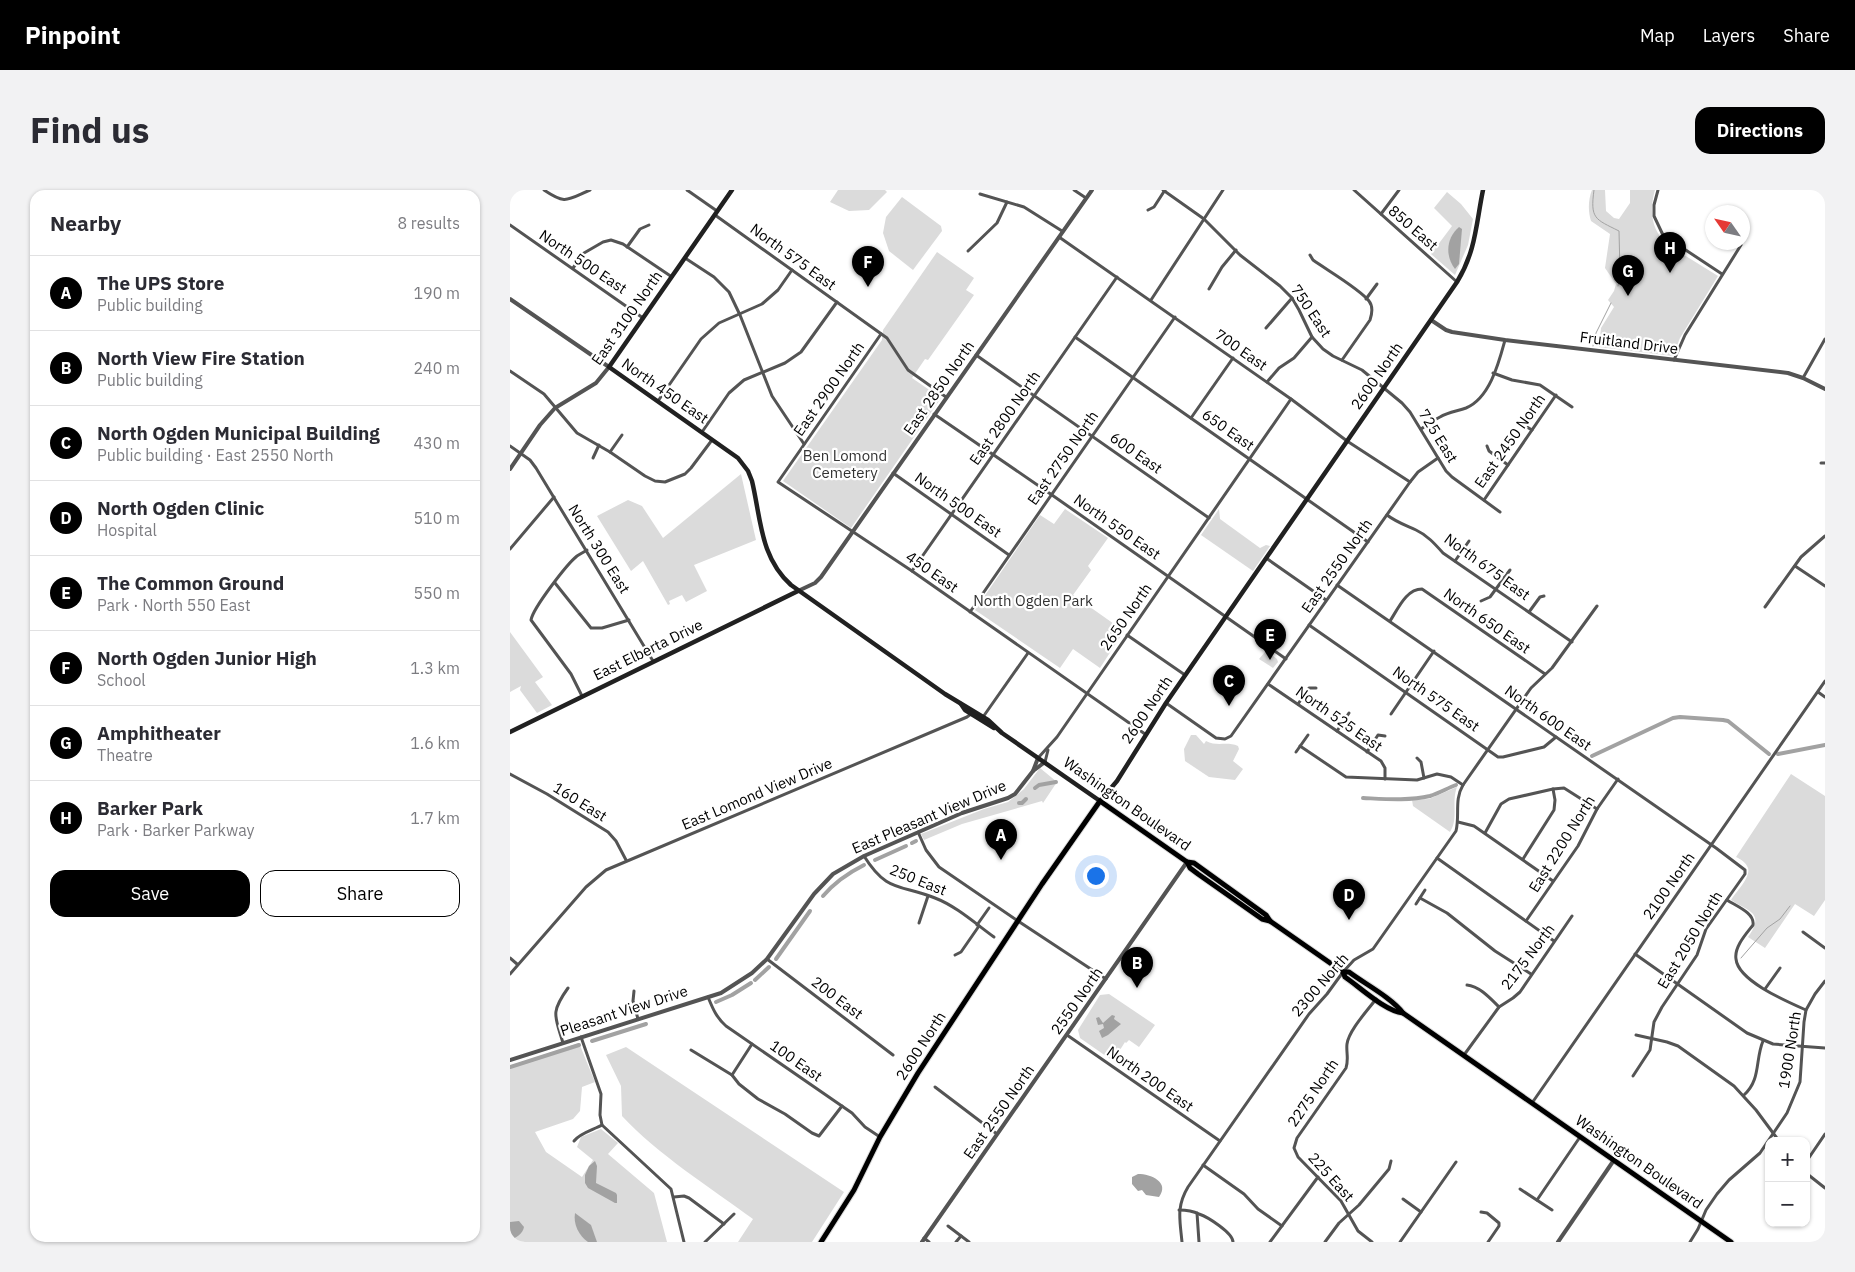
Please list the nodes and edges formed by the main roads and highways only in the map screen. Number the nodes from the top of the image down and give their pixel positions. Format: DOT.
graph roads {
  1 [pos="732,190"];
  2 [pos="1483,190"];
  3 [pos="609,367"];
  4 [pos="798,591"];
  5 [pos="961,704"];
  6 [pos="996,729"];
  7 [pos="510,732"];
  8 [pos="1100,801"];
  9 [pos="1187,862"];
  10 [pos="1270,921"];
  11 [pos="1343,972"];
  12 [pos="1403,1013"];
  13 [pos="821,1242"];
  14 [pos="1731,1242"];
  1 -- 3 [label="main road, East 3100 North"];
  2 -- 8 [label="main road, 2600 North"];
  3 -- 4 [label="main road, North 450 East"];
  4 -- 5 [label="main road, North 450 East"];
  4 -- 7 [label="main road, East Elberta Drive"];
  5 -- 6 [label="main road"];
  5 -- 6 [label="main road"];
  6 -- 8 [label="main road, Washington Boulevard"];
  8 -- 9 [label="main road, Washington Boulevard"];
  8 -- 13 [label="main road, 2600 North"];
  9 -- 10 [label="main road, Washington Boulevard"];
  9 -- 10 [label="main road"];
  10 -- 11 [label="main road"];
  11 -- 12 [label="main road"];
  11 -- 12 [label="main road"];
  12 -- 14 [label="main road, Washington Boulevard"];
}
